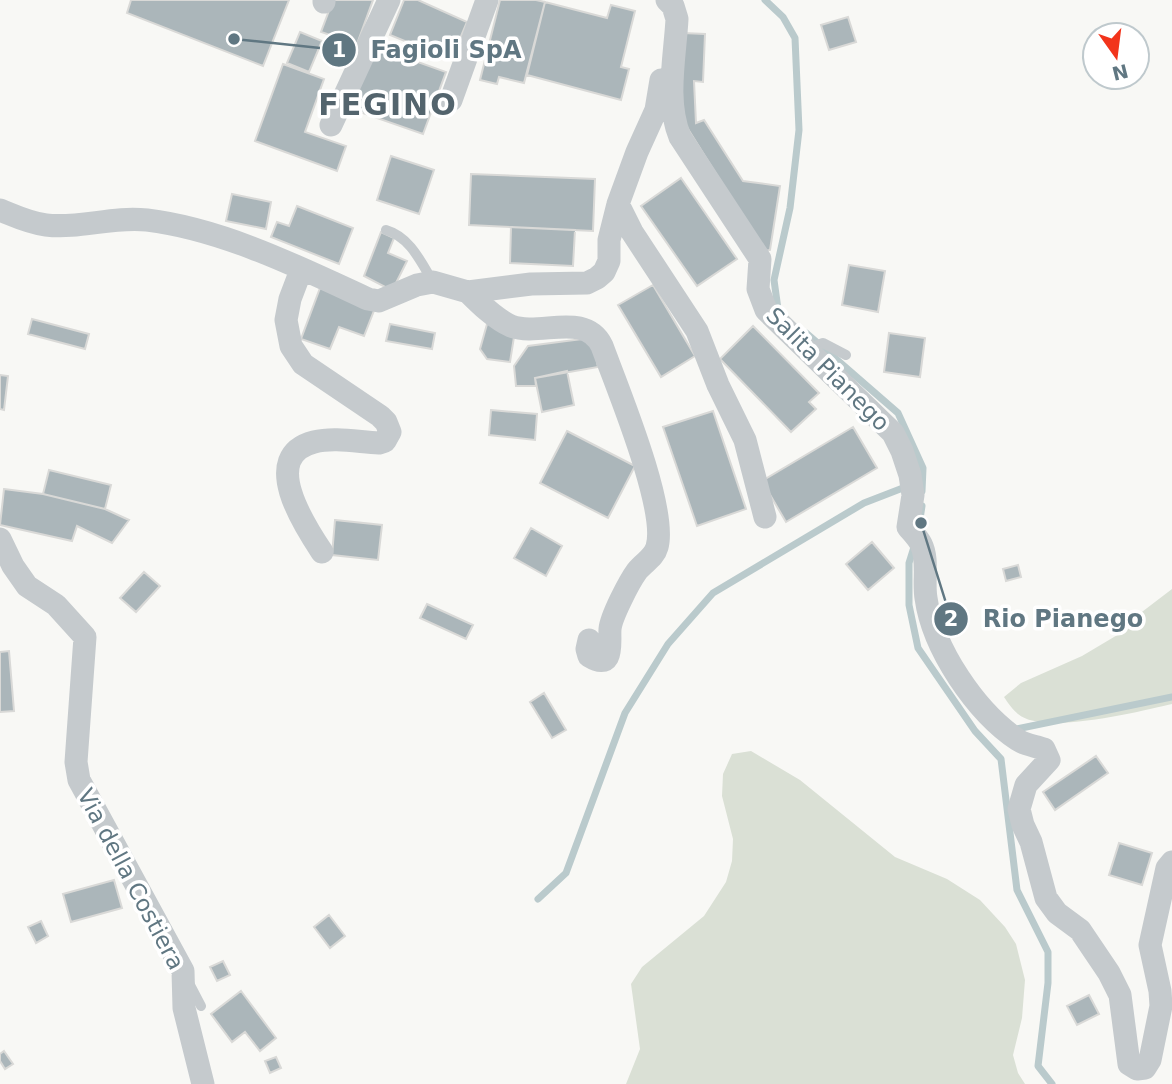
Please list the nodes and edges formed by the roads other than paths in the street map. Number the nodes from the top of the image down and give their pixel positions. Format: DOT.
graph roads {
  1 [pos="389,0"];
  2 [pos="487,0"];
  3 [pos="664,0"];
  4 [pos="451,100"];
  5 [pos="331,125"];
  6 [pos="618,204"];
  7 [pos="0,211"];
  8 [pos="386,230"];
  9 [pos="301,270"];
  10 [pos="433,282"];
  11 [pos="468,292"];
  12 [pos="807,349"];
  13 [pos="846,355"];
  14 [pos="765,517"];
  15 [pos="0,539"];
  16 [pos="321,551"];
  17 [pos="589,640"];
  18 [pos="1172,862"];
  19 [pos="183,971"];
  20 [pos="201,1006"];
  21 [pos="1139,1077"];
  22 [pos="203,1084"];
  1 -- 5 [label="street"];
  2 -- 4 [label="street"];
  3 -- 6 [label="street"];
  3 -- 12 [label="street, Salita Pianego"];
  6 -- 11 [label="street"];
  6 -- 14 [label="street"];
  7 -- 9 [label="street"];
  8 -- 10 [label="lane"];
  9 -- 10 [label="street"];
  9 -- 16 [label="street"];
  10 -- 11 [label="street"];
  11 -- 17 [label="street"];
  12 -- 13 [label="lane"];
  12 -- 21 [label="street, Salita Pianego"];
  15 -- 19 [label="street, Via della Costiera"];
  18 -- 21 [label="street, Salita Pianego"];
  19 -- 20 [label="lane"];
  19 -- 22 [label="street, Via della Costiera"];
}
